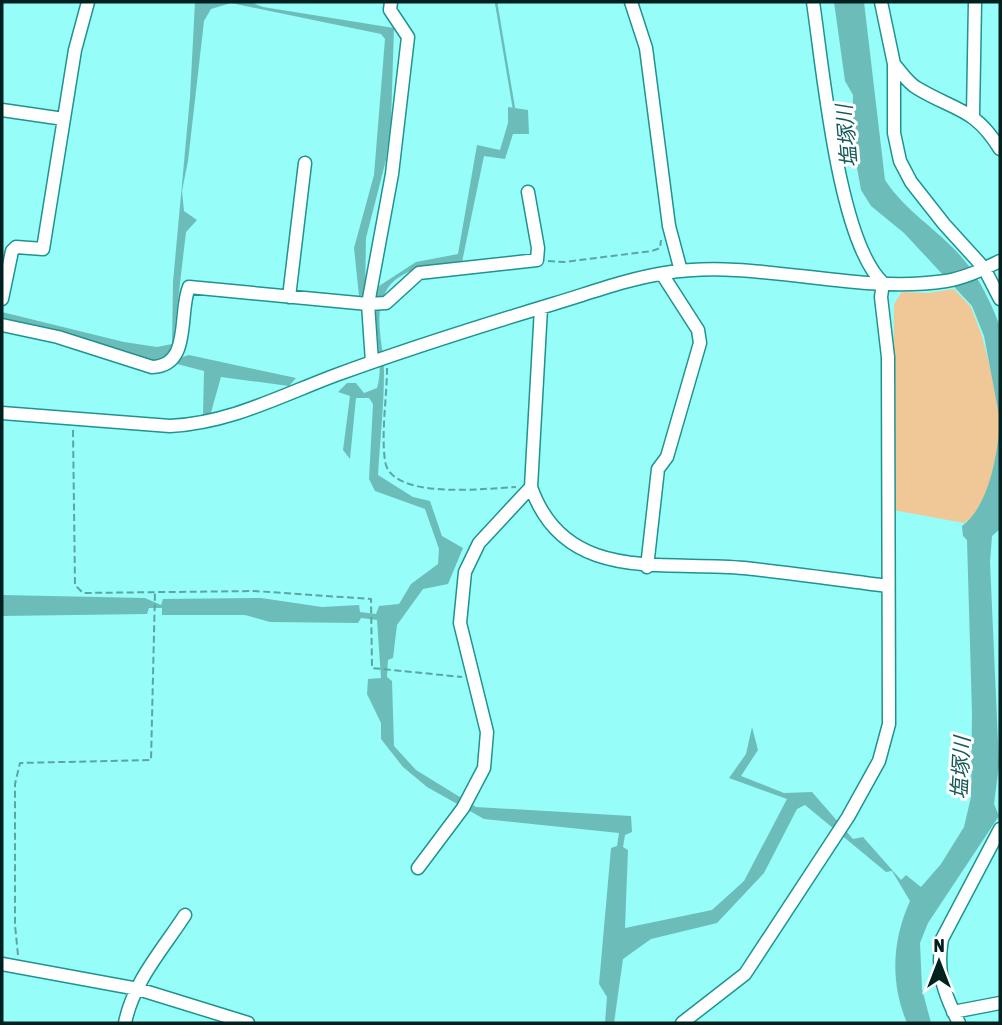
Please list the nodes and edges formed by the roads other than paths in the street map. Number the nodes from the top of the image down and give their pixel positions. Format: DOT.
graph roads {
  1 [pos="88,2"];
  2 [pos="391,2"];
  3 [pos="631,2"];
  4 [pos="813,2"];
  5 [pos="881,2"];
  6 [pos="975,2"];
  7 [pos="894,64"];
  8 [pos="2,110"];
  9 [pos="973,115"];
  10 [pos="64,119"];
  11 [pos="1000,149"];
  12 [pos="305,163"];
  13 [pos="528,192"];
  14 [pos="1000,261"];
  15 [pos="980,270"];
  16 [pos="681,271"];
  17 [pos="662,274"];
  18 [pos="883,283"];
  19 [pos="289,297"];
  20 [pos="2,299"];
  21 [pos="1000,299"];
  22 [pos="368,304"];
  23 [pos="541,308"];
  24 [pos="2,325"];
  25 [pos="372,362"];
  26 [pos="2,412"];
  27 [pos="531,486"];
  28 [pos="647,567"];
  29 [pos="888,586"];
  30 [pos="1000,829"];
  31 [pos="418,868"];
  32 [pos="185,915"];
  33 [pos="2,964"];
  34 [pos="138,989"];
  35 [pos="1000,1003"];
  36 [pos="956,1017"];
  37 [pos="125,1023"];
  38 [pos="248,1023"];
  39 [pos="682,1023"];
  1 -- 10 [label="street"];
  2 -- 22 [label="street"];
  3 -- 16 [label="street"];
  4 -- 18 [label="street"];
  5 -- 7 [label="street"];
  6 -- 9 [label="street"];
  7 -- 9 [label="street"];
  7 -- 15 [label="street"];
  8 -- 10 [label="street"];
  9 -- 11 [label="street"];
  10 -- 20 [label="street"];
  12 -- 19 [label="street"];
  13 -- 22 [label="street"];
  14 -- 15 [label="street"];
  15 -- 18 [label="street"];
  15 -- 21 [label="street"];
  16 -- 17 [label="street"];
  16 -- 18 [label="street"];
  17 -- 23 [label="street"];
  17 -- 28 [label="street"];
  18 -- 29 [label="street"];
  19 -- 22 [label="street"];
  19 -- 24 [label="street"];
  22 -- 25 [label="street"];
  23 -- 25 [label="street"];
  23 -- 27 [label="street"];
  25 -- 26 [label="street"];
  27 -- 28 [label="street"];
  27 -- 31 [label="street"];
  28 -- 29 [label="street"];
  29 -- 39 [label="street"];
  30 -- 36 [label="street"];
  32 -- 34 [label="street"];
  33 -- 34 [label="street"];
  34 -- 37 [label="street"];
  34 -- 38 [label="street"];
  35 -- 36 [label="street"];
}
